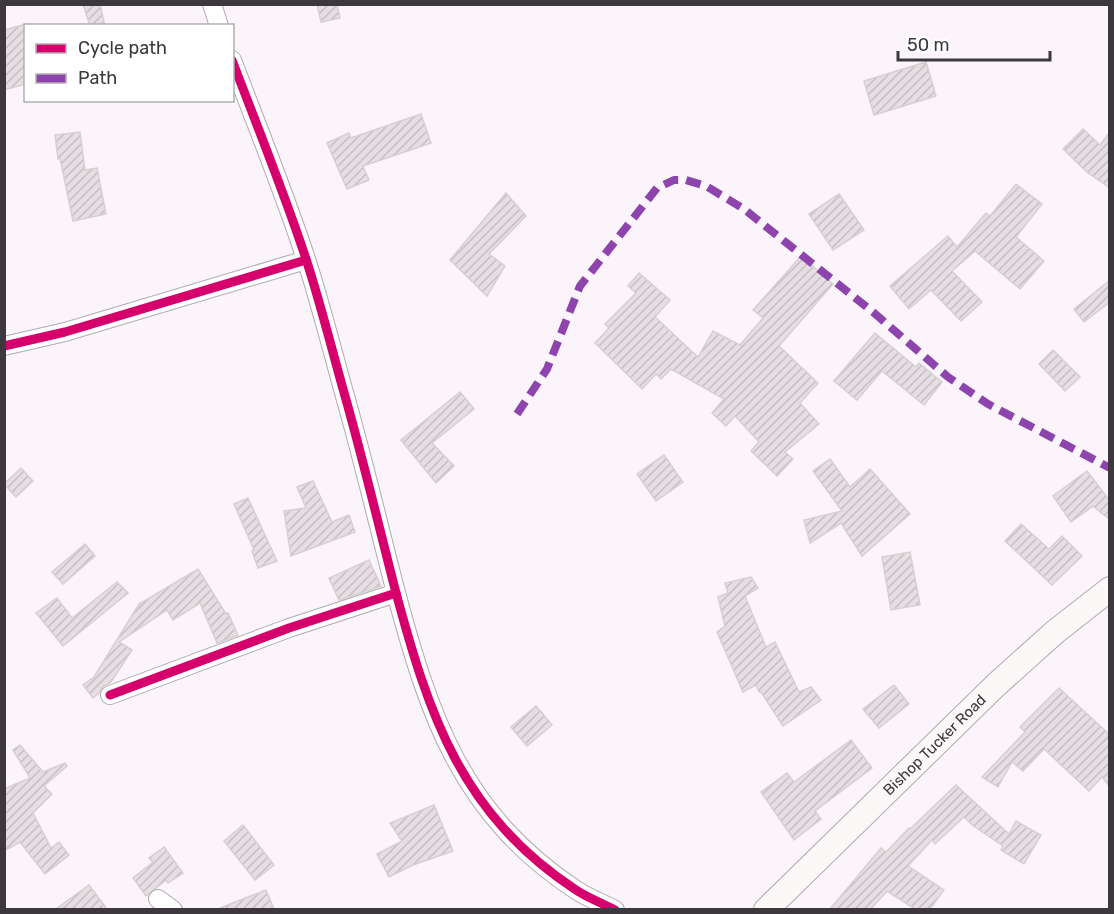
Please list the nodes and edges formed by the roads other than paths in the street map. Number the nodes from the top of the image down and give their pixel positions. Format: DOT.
graph roads {
  1 [pos="212,4"];
  2 [pos="218,24"];
  3 [pos="234,65"];
  4 [pos="306,260"];
  5 [pos="4,346"];
  6 [pos="1110,589"];
  7 [pos="396,592"];
  8 [pos="110,695"];
  9 [pos="615,909"];
  10 [pos="766,909"];
  1 -- 2 [label="street"];
  3 -- 4 [label="street"];
  4 -- 5 [label="street"];
  4 -- 7 [label="street"];
  6 -- 10 [label="main road, Bishop Tucker Road"];
  7 -- 8 [label="street"];
  7 -- 9 [label="street"];
}
